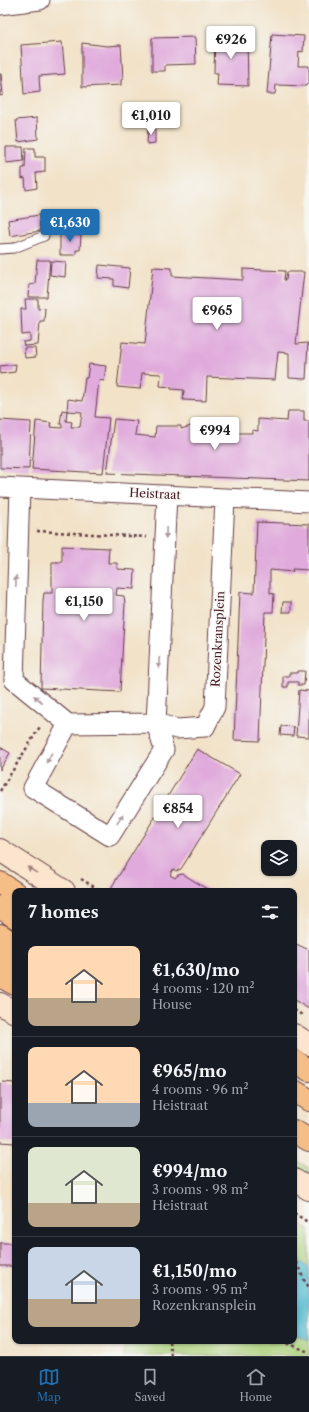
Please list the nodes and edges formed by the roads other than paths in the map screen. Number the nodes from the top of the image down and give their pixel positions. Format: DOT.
graph roads {
  1 [pos="40,0"];
  2 [pos="0,5"];
  3 [pos="44,236"];
  4 [pos="0,249"];
  5 [pos="0,487"];
  6 [pos="20,488"];
  7 [pos="167,494"];
  8 [pos="225,499"];
  9 [pos="309,502"];
  10 [pos="156,723"];
  11 [pos="68,724"];
  12 [pos="0,850"];
  13 [pos="0,883"];
  14 [pos="59,888"];
  15 [pos="12,891"];
  16 [pos="0,907"];
  17 [pos="12,915"];
  18 [pos="0,935"];
  19 [pos="12,943"];
  20 [pos="0,954"];
  21 [pos="12,960"];
  22 [pos="0,976"];
  23 [pos="12,982"];
  24 [pos="0,1004"];
  25 [pos="12,1010"];
  26 [pos="297,1037"];
  27 [pos="309,1044"];
  28 [pos="297,1063"];
  29 [pos="309,1070"];
  30 [pos="297,1093"];
  31 [pos="309,1100"];
  32 [pos="297,1133"];
  33 [pos="309,1140"];
  34 [pos="297,1182"];
  35 [pos="309,1189"];
  1 -- 2 [label="street"];
  3 -- 4 [label="lane"];
  5 -- 6 [label="street, Heistraat"];
  6 -- 7 [label="street, Heistraat"];
  11 -- 6 [label="street, one-way"];
  7 -- 8 [label="street, Heistraat"];
  7 -- 10 [label="street, one-way"];
  8 -- 9 [label="street, Heistraat"];
  8 -- 10 [label="street, Rozenkransplein"];
  10 -- 11 [label="street, Rozenkransplein"];
  11 -- 10 [label="street, one-way"];
  14 -- 12 [label="main road, one-way"];
  13 -- 15 [label="highway"];
  16 -- 17 [label="highway"];
  18 -- 19 [label="highway"];
  20 -- 21 [label="highway"];
  22 -- 23 [label="highway"];
  24 -- 25 [label="main road"];
  26 -- 27 [label="main road"];
  28 -- 29 [label="highway"];
  30 -- 31 [label="highway"];
  32 -- 33 [label="highway"];
  34 -- 35 [label="main road"];
}
